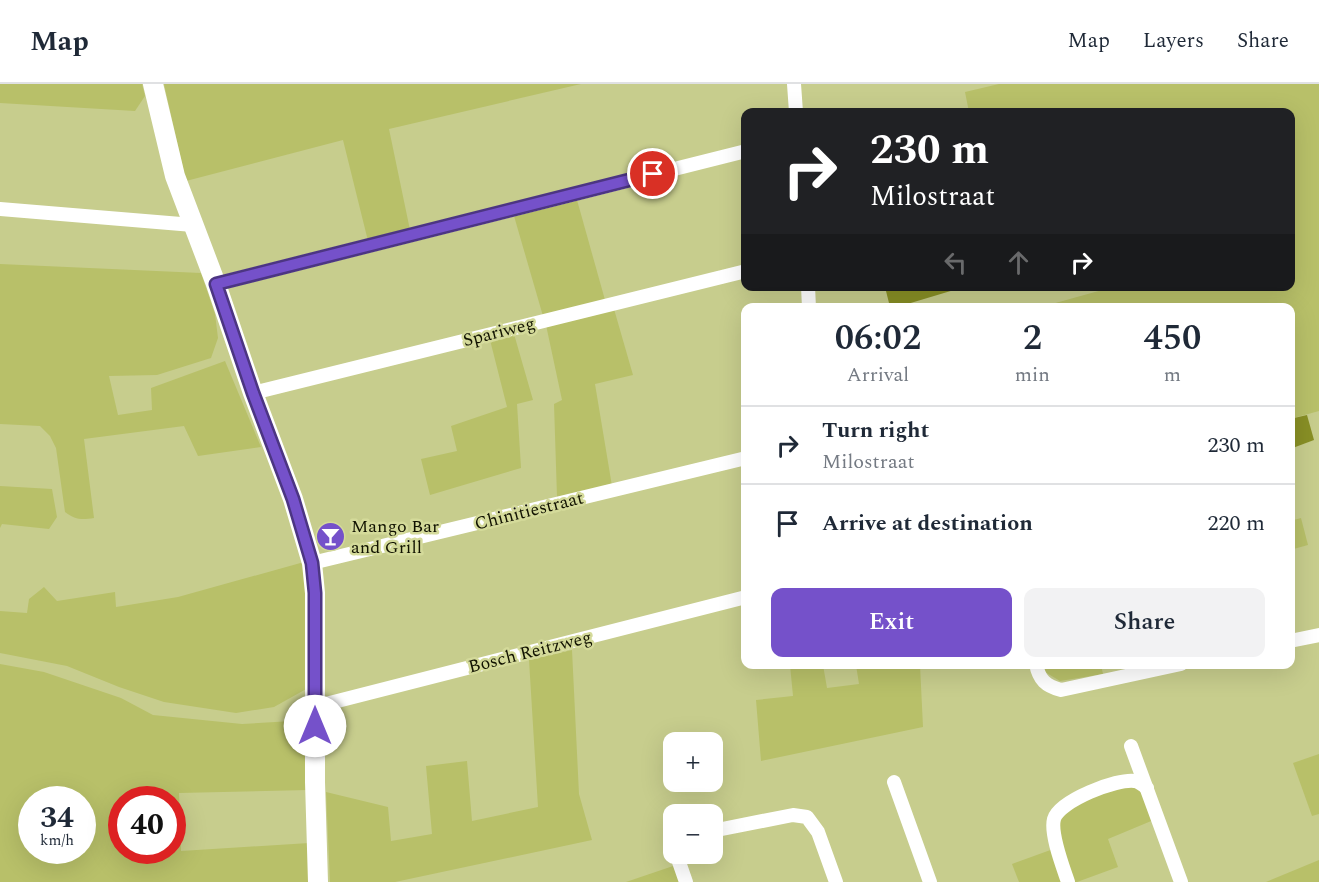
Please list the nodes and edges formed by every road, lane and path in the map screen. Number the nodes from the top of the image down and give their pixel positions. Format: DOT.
graph roads {
  1 [pos="153,84"];
  2 [pos="794,84"];
  3 [pos="796,108"];
  4 [pos="741,152"];
  5 [pos="0,209"];
  6 [pos="193,225"];
  7 [pos="741,272"];
  8 [pos="216,284"];
  9 [pos="253,393"];
  10 [pos="741,459"];
  11 [pos="312,563"];
  12 [pos="741,598"];
  13 [pos="1319,635"];
  14 [pos="1295,640"];
  15 [pos="1037,669"];
  16 [pos="1157,669"];
  17 [pos="314,707"];
  18 [pos="1131,746"];
  19 [pos="894,782"];
  20 [pos="1147,788"];
  21 [pos="723,829"];
  22 [pos="680,864"];
  23 [pos="318,882"];
  24 [pos="686,882"];
  25 [pos="836,882"];
  26 [pos="930,882"];
  27 [pos="1068,882"];
  28 [pos="1181,882"];
  1 -- 6 [label="street"];
  2 -- 3 [label="street"];
  4 -- 8 [label="street"];
  5 -- 6 [label="street"];
  6 -- 8 [label="street"];
  7 -- 9 [label="street, Spariweg"];
  8 -- 9 [label="street"];
  9 -- 11 [label="street"];
  10 -- 11 [label="street, Chinitiestraat"];
  11 -- 17 [label="street"];
  12 -- 17 [label="street, Bosch Reitzweg"];
  13 -- 14 [label="street"];
  15 -- 16 [label="street"];
  17 -- 23 [label="street"];
  18 -- 20 [label="street"];
  19 -- 26 [label="street"];
  20 -- 27 [label="street"];
  20 -- 28 [label="street"];
  21 -- 25 [label="street"];
  22 -- 24 [label="street"];
}
